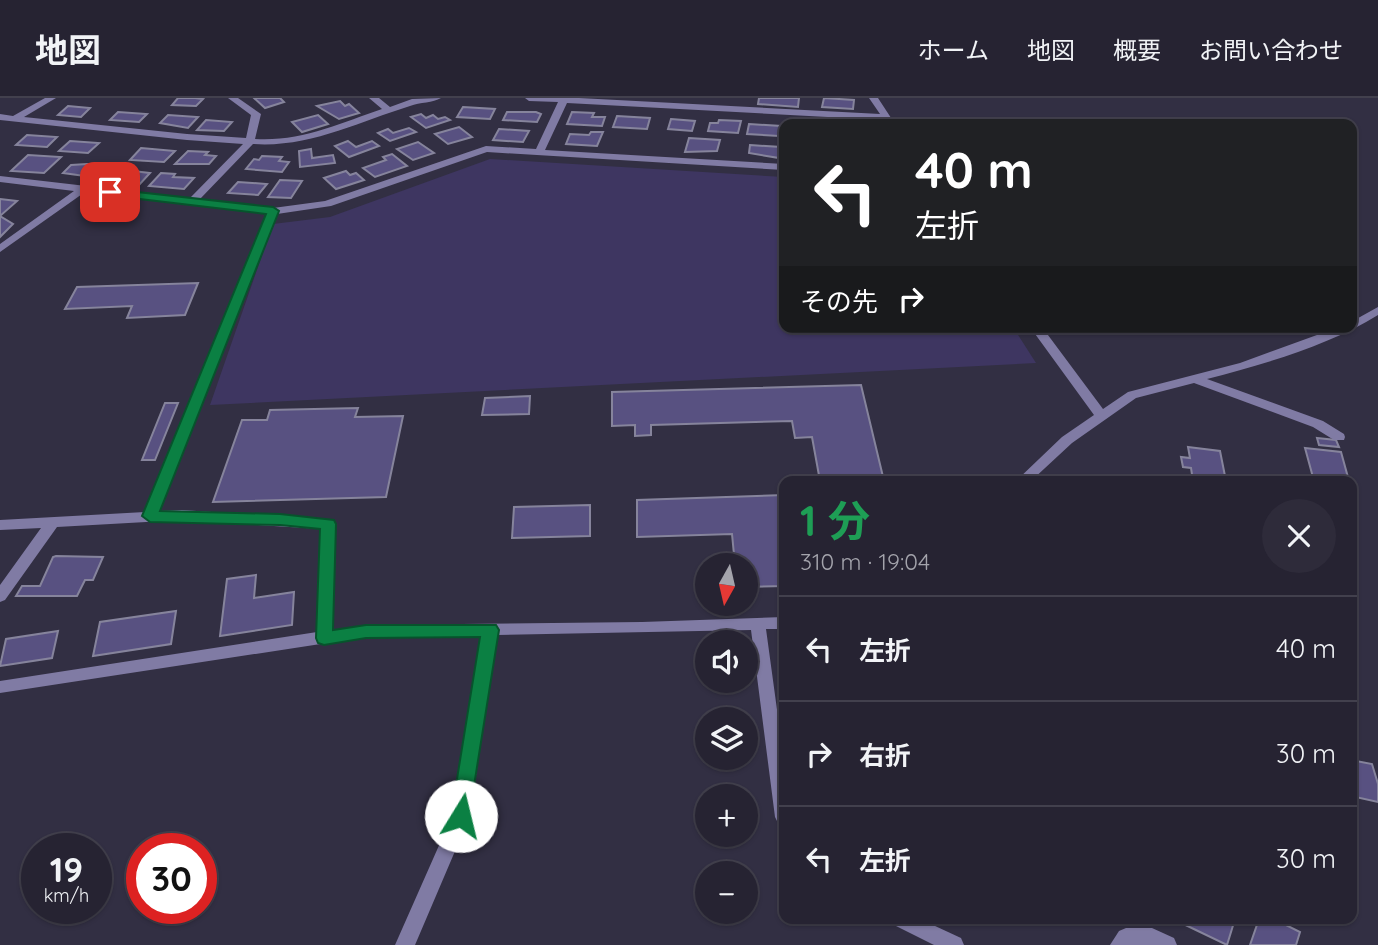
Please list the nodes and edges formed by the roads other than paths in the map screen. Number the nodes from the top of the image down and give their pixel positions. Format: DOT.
graph roads {
  1 [pos="52,98"];
  2 [pos="232,98"];
  3 [pos="373,98"];
  4 [pos="437,98"];
  5 [pos="528,98"];
  6 [pos="737,98"];
  7 [pos="873,98"];
  8 [pos="564,100"];
  9 [pos="389,110"];
  10 [pos="734,110"];
  11 [pos="0,117"];
  12 [pos="15,118"];
  13 [pos="861,119"];
  14 [pos="888,119"];
  15 [pos="250,142"];
  16 [pos="539,152"];
  17 [pos="779,167"];
  18 [pos="0,179"];
  19 [pos="83,189"];
  20 [pos="192,202"];
  21 [pos="273,211"];
  22 [pos="0,248"];
  23 [pos="1374,317"];
  24 [pos="1357,324"];
  25 [pos="1040,333"];
  26 [pos="1335,333"];
  27 [pos="1195,379"];
  28 [pos="1101,416"];
  29 [pos="1339,437"];
  30 [pos="1028,476"];
  31 [pos="150,516"];
  32 [pos="53,522"];
  33 [pos="0,526"];
  34 [pos="0,596"];
  35 [pos="779,623"];
  36 [pos="758,624"];
  37 [pos="490,630"];
  38 [pos="324,638"];
  39 [pos="0,687"];
  40 [pos="779,784"];
  41 [pos="911,924"];
  42 [pos="405,945"];
  43 [pos="954,945"];
  44 [pos="1120,945"];
  45 [pos="1167,945"];
  1 -- 12 [label="street"];
  2 -- 15 [label="street"];
  3 -- 9 [label="street"];
  4 -- 9 [label="street"];
  5 -- 8 [label="street"];
  6 -- 10 [label="street"];
  7 -- 14 [label="street"];
  8 -- 10 [label="street"];
  8 -- 16 [label="street"];
  9 -- 15 [label="street"];
  10 -- 13 [label="street"];
  11 -- 12 [label="street"];
  12 -- 15 [label="street"];
  15 -- 20 [label="street"];
  16 -- 17 [label="street"];
  16 -- 21 [label="street"];
  18 -- 19 [label="street"];
  19 -- 20 [label="street"];
  19 -- 22 [label="street"];
  20 -- 21 [label="street"];
  21 -- 31 [label="street"];
  23 -- 24 [label="street"];
  25 -- 28 [label="street"];
  26 -- 27 [label="street"];
  27 -- 28 [label="street"];
  27 -- 29 [label="street"];
  28 -- 30 [label="street"];
  31 -- 32 [label="street"];
  31 -- 38 [label="street"];
  32 -- 33 [label="street"];
  32 -- 34 [label="street"];
  35 -- 36 [label="street"];
  36 -- 37 [label="street"];
  36 -- 40 [label="street"];
  37 -- 38 [label="street"];
  37 -- 42 [label="street"];
  38 -- 39 [label="street"];
  41 -- 43 [label="street"];
  44 -- 45 [label="street"];
}
